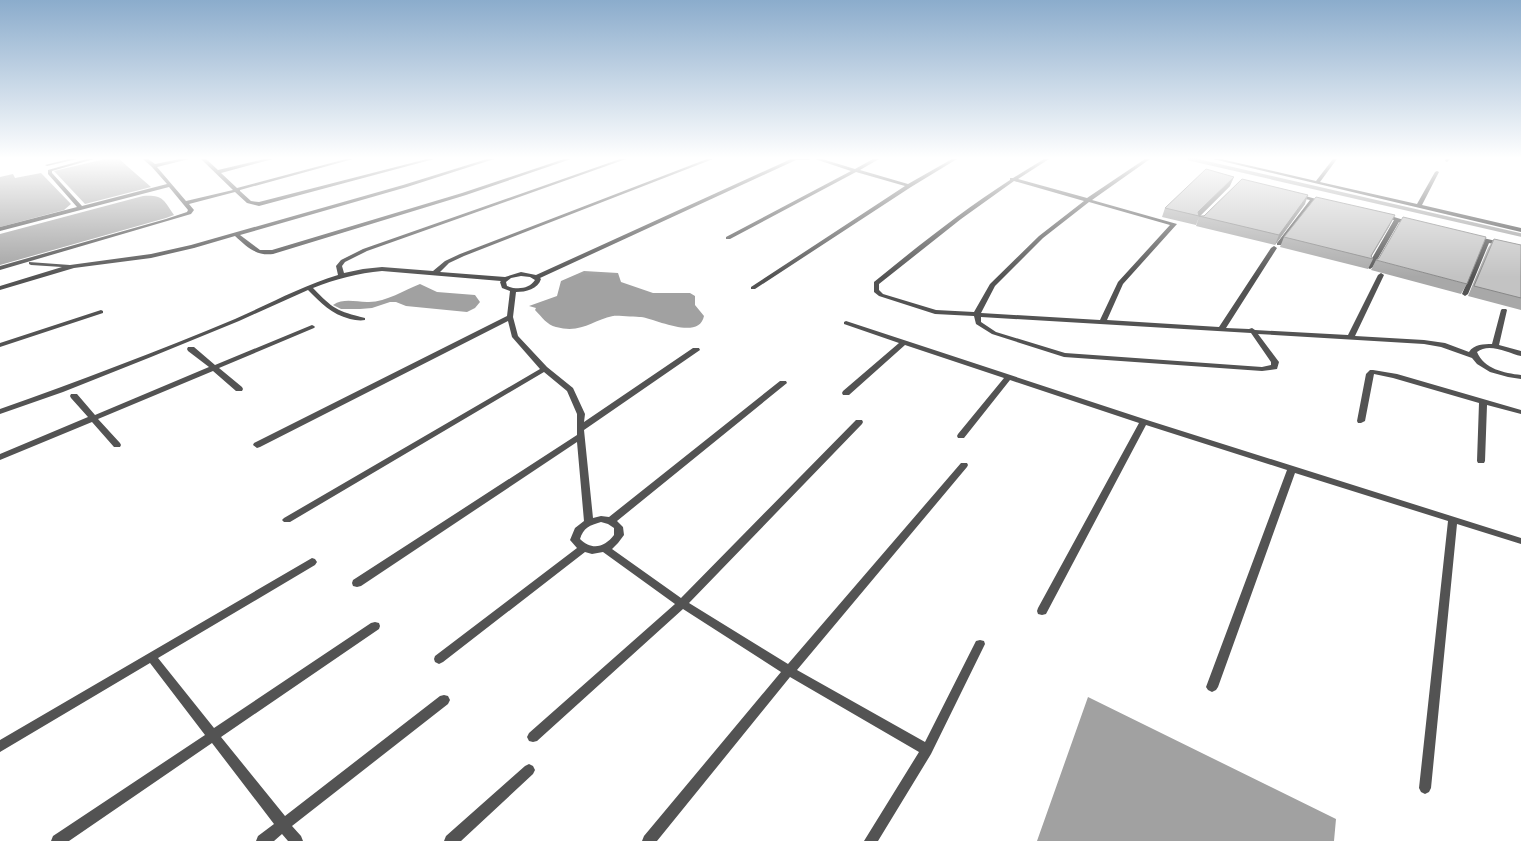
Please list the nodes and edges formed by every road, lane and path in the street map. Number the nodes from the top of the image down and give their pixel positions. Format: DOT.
graph roads {
  1 [pos="72,198"];
  2 [pos="116,198"];
  3 [pos="182,198"];
  4 [pos="205,198"];
  5 [pos="245,198"];
  6 [pos="283,198"];
  7 [pos="360,198"];
  8 [pos="450,198"];
  9 [pos="512,198"];
  10 [pos="609,198"];
  11 [pos="710,198"];
  12 [pos="802,198"];
  13 [pos="890,198"];
  14 [pos="986,198"];
  15 [pos="1306,198"];
  16 [pos="1385,198"];
  17 [pos="1423,198"];
  18 [pos="1089,199"];
  19 [pos="1313,200"];
  20 [pos="186,203"];
  21 [pos="1328,204"];
  22 [pos="1419,206"];
  23 [pos="80,207"];
  24 [pos="1374,214"];
  25 [pos="1397,220"];
  26 [pos="1420,225"];
  27 [pos="0,229"];
  28 [pos="1521,230"];
  29 [pos="237,235"];
  30 [pos="1465,235"];
  31 [pos="728,238"];
  32 [pos="1487,241"];
  33 [pos="1521,248"];
  34 [pos="31,264"];
  35 [pos="73,266"];
  36 [pos="1370,267"];
  37 [pos="0,268"];
  38 [pos="435,273"];
  39 [pos="341,275"];
  40 [pos="1381,275"];
  41 [pos="536,277"];
  42 [pos="505,279"];
  43 [pos="309,287"];
  44 [pos="0,288"];
  45 [pos="753,288"];
  46 [pos="513,290"];
  47 [pos="1465,294"];
  48 [pos="1504,310"];
  49 [pos="101,312"];
  50 [pos="977,314"];
  51 [pos="510,317"];
  52 [pos="363,319"];
  53 [pos="1103,321"];
  54 [pos="846,324"];
  55 [pos="312,327"];
  56 [pos="1222,328"];
  57 [pos="1252,330"];
  58 [pos="1351,337"];
  59 [pos="903,342"];
  60 [pos="0,345"];
  61 [pos="1495,347"];
  62 [pos="191,349"];
  63 [pos="696,350"];
  64 [pos="1521,354"];
  65 [pos="1474,356"];
  66 [pos="214,368"];
  67 [pos="544,369"];
  68 [pos="1008,378"];
  69 [pos="1521,378"];
  70 [pos="783,383"];
  71 [pos="239,389"];
  72 [pos="846,393"];
  73 [pos="74,396"];
  74 [pos="1483,401"];
  75 [pos="0,412"];
  76 [pos="1521,412"];
  77 [pos="93,418"];
  78 [pos="1361,421"];
  79 [pos="859,422"];
  80 [pos="1144,422"];
  81 [pos="581,433"];
  82 [pos="961,436"];
  83 [pos="117,445"];
  84 [pos="257,446"];
  85 [pos="0,457"];
  86 [pos="1481,461"];
  87 [pos="964,465"];
  88 [pos="1292,469"];
  89 [pos="288,520"];
  90 [pos="1453,520"];
  91 [pos="589,521"];
  92 [pos="612,521"];
  93 [pos="1521,541"];
  94 [pos="582,549"];
  95 [pos="605,549"];
  96 [pos="312,562"];
  97 [pos="356,583"];
  98 [pos="682,603"];
  99 [pos="1042,611"];
  100 [pos="375,626"];
  101 [pos="980,644"];
  102 [pos="151,657"];
  103 [pos="439,659"];
  104 [pos="788,672"];
  105 [pos="1212,687"];
  106 [pos="444,700"];
  107 [pos="214,735"];
  108 [pos="533,737"];
  109 [pos="0,746"];
  110 [pos="927,750"];
  111 [pos="529,770"];
  112 [pos="1425,788"];
  113 [pos="284,825"];
  114 [pos="58,841"];
  115 [pos="263,841"];
  116 [pos="296,841"];
  117 [pos="451,841"];
  118 [pos="649,841"];
  119 [pos="871,841"];
  1 -- 23 [label="street"];
  2 -- 23 [label="street"];
  3 -- 20 [label="street"];
  4 -- 20 [label="street"];
  5 -- 6 [label="street"];
  7 -- 29 [label="street"];
  8 -- 29 [label="street"];
  9 -- 39 [label="street"];
  10 -- 38 [label="street"];
  11 -- 41 [label="street"];
  12 -- 31 [label="street"];
  13 -- 45 [label="street"];
  14 -- 50 [label="street"];
  15 -- 19 [label="street"];
  16 -- 22 [label="street"];
  17 -- 22 [label="street"];
  18 -- 50 [label="street"];
  18 -- 53 [label="street"];
  19 -- 21 [label="street"];
  19 -- 56 [label="street"];
  20 -- 37 [label="street"];
  22 -- 28 [label="street"];
  23 -- 27 [label="street"];
  24 -- 25 [label="street"];
  25 -- 26 [label="street"];
  25 -- 36 [label="street"];
  29 -- 35 [label="street"];
  30 -- 32 [label="street"];
  32 -- 33 [label="street"];
  32 -- 47 [label="street"];
  34 -- 35 [label="street"];
  35 -- 44 [label="street"];
  38 -- 39 [label="street"];
  38 -- 42 [label="street"];
  39 -- 43 [label="street"];
  40 -- 58 [label="street"];
  41 -- 42 [label="street"];
  41 -- 46 [label="street"];
  42 -- 46 [label="street"];
  43 -- 52 [label="street"];
  43 -- 75 [label="street"];
  46 -- 51 [label="street"];
  48 -- 61 [label="street"];
  49 -- 60 [label="street"];
  50 -- 53 [label="street"];
  50 -- 57 [label="street"];
  51 -- 67 [label="street"];
  51 -- 84 [label="street"];
  53 -- 56 [label="street"];
  54 -- 59 [label="street"];
  55 -- 66 [label="street"];
  56 -- 57 [label="street"];
  57 -- 58 [label="street"];
  58 -- 65 [label="street"];
  59 -- 68 [label="street"];
  59 -- 72 [label="street"];
  61 -- 64 [label="street"];
  61 -- 65 [label="street"];
  62 -- 66 [label="street"];
  63 -- 81 [label="street"];
  65 -- 69 [label="street"];
  66 -- 71 [label="street"];
  66 -- 77 [label="street"];
  67 -- 81 [label="street"];
  67 -- 89 [label="street"];
  68 -- 80 [label="street"];
  68 -- 82 [label="street"];
  70 -- 92 [label="street"];
  73 -- 77 [label="street"];
  74 -- 76 [label="street"];
  74 -- 78 [label="street"];
  74 -- 86 [label="street"];
  77 -- 83 [label="street"];
  77 -- 85 [label="street"];
  79 -- 98 [label="street"];
  80 -- 88 [label="street"];
  80 -- 99 [label="street"];
  81 -- 91 [label="street"];
  81 -- 97 [label="street"];
  87 -- 104 [label="street"];
  88 -- 90 [label="street"];
  88 -- 105 [label="street"];
  90 -- 93 [label="street"];
  90 -- 112 [label="street"];
  91 -- 92 [label="street"];
  91 -- 94 [label="street"];
  92 -- 95 [label="street"];
  94 -- 95 [label="street"];
  94 -- 103 [label="street"];
  95 -- 98 [label="street"];
  96 -- 102 [label="street"];
  98 -- 104 [label="street"];
  98 -- 108 [label="street"];
  100 -- 107 [label="street"];
  101 -- 110 [label="street"];
  102 -- 107 [label="street"];
  102 -- 109 [label="street"];
  104 -- 110 [label="street"];
  104 -- 118 [label="street"];
  106 -- 113 [label="street"];
  107 -- 113 [label="street"];
  107 -- 114 [label="street"];
  110 -- 119 [label="street"];
  111 -- 117 [label="street"];
  113 -- 115 [label="street"];
  113 -- 116 [label="street"];
}
